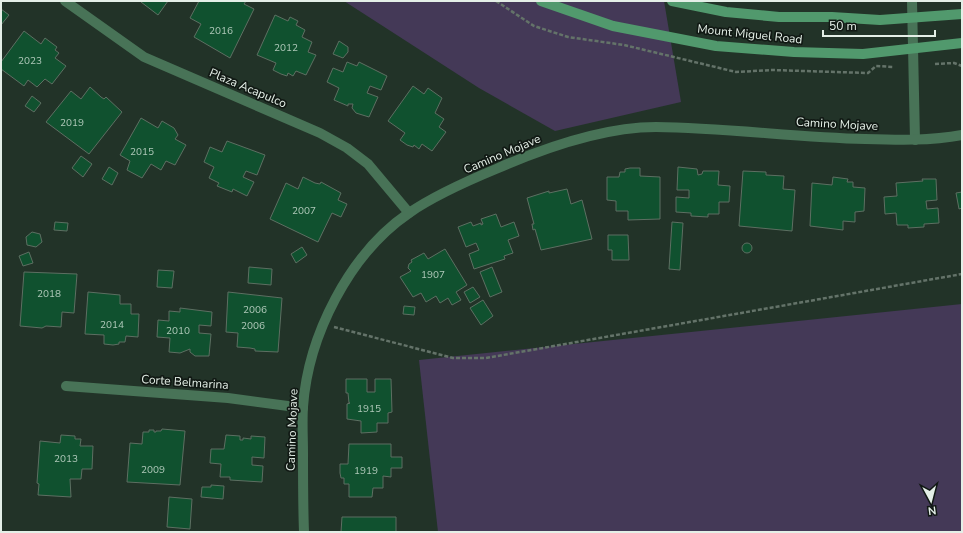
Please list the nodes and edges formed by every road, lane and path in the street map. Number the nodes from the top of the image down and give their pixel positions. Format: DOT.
graph roads {
  1 [pos="65,1"];
  2 [pos="541,1"];
  3 [pos="672,1"];
  4 [pos="912,1"];
  5 [pos="962,14"];
  6 [pos="912,17"];
  7 [pos="962,44"];
  8 [pos="914,49"];
  9 [pos="935,64"];
  10 [pos="962,66"];
  11 [pos="962,135"];
  12 [pos="915,140"];
  13 [pos="409,213"];
  14 [pos="962,274"];
  15 [pos="323,325"];
  16 [pos="66,386"];
  17 [pos="303,408"];
  18 [pos="304,532"];
  1 -- 13 [label="street, Plaza Acapulco"];
  2 -- 8 [label="street, Mount Miguel Road"];
  3 -- 6 [label="street, Mount Miguel Road"];
  4 -- 6 [label="street"];
  5 -- 6 [label="street, Mount Miguel Road"];
  6 -- 8 [label="street"];
  7 -- 8 [label="street, Mount Miguel Road"];
  8 -- 12 [label="street"];
  9 -- 10 [label="path"];
  11 -- 12 [label="street, Camino Mojave"];
  12 -- 13 [label="street, Camino Mojave"];
  13 -- 15 [label="street, Camino Mojave"];
  14 -- 15 [label="path"];
  15 -- 17 [label="street, Camino Mojave"];
  16 -- 17 [label="street, Corte Belmarina"];
  17 -- 18 [label="street, Camino Mojave"];
}
